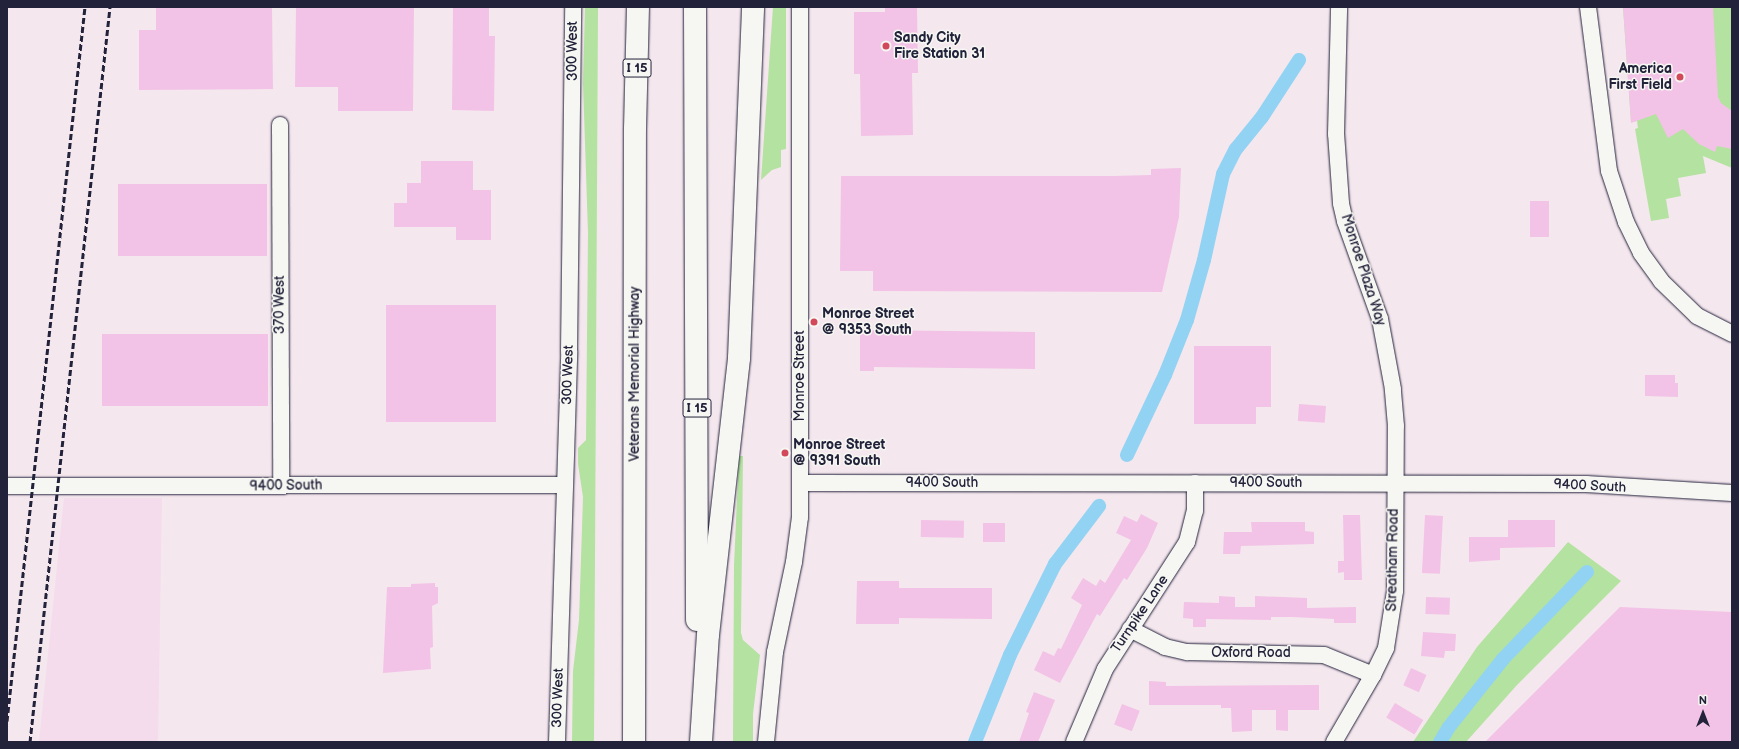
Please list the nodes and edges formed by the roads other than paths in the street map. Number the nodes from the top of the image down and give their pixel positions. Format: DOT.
graph roads {
  1 [pos="573,7"];
  2 [pos="626,7"];
  3 [pos="638,7"];
  4 [pos="695,7"];
  5 [pos="702,7"];
  6 [pos="753,7"];
  7 [pos="800,7"];
  8 [pos="1339,7"];
  9 [pos="1588,7"];
  10 [pos="695,74"];
  11 [pos="280,125"];
  12 [pos="635,129"];
  13 [pos="1732,334"];
  14 [pos="800,483"];
  15 [pos="1195,483"];
  16 [pos="1395,484"];
  17 [pos="564,485"];
  18 [pos="7,486"];
  19 [pos="281,486"];
  20 [pos="1732,493"];
  21 [pos="1130,629"];
  22 [pos="1373,675"];
  23 [pos="557,742"];
  24 [pos="634,742"];
  25 [pos="698,742"];
  26 [pos="701,742"];
  27 [pos="766,742"];
  28 [pos="1074,742"];
  29 [pos="1334,742"];
  1 -- 17 [label="street, 300 West"];
  2 -- 12 [label="highway"];
  3 -- 12 [label="highway, Veterans Memorial Highway / I 15"];
  4 -- 10 [label="highway, I 15"];
  5 -- 10 [label="highway"];
  6 -- 26 [label="highway"];
  7 -- 14 [label="street, Monroe Street"];
  8 -- 16 [label="street, Monroe Plaza Way"];
  9 -- 13 [label="street"];
  10 -- 25 [label="highway, I 15"];
  11 -- 19 [label="street, 370 West"];
  12 -- 24 [label="highway, Veterans Memorial Highway / I 15"];
  14 -- 15 [label="street, 9400 South"];
  14 -- 27 [label="street, Monroe Street"];
  15 -- 16 [label="street, 9400 South"];
  15 -- 21 [label="street, Turnpike Lane"];
  16 -- 20 [label="street, 9400 South"];
  16 -- 22 [label="street, Streatham Road"];
  17 -- 19 [label="street, 9400 South"];
  17 -- 23 [label="street, 300 West"];
  18 -- 19 [label="street, 9400 South"];
  21 -- 22 [label="street, Oxford Road"];
  21 -- 28 [label="street, Turnpike Lane"];
  22 -- 29 [label="street, Streatham Road"];
}
